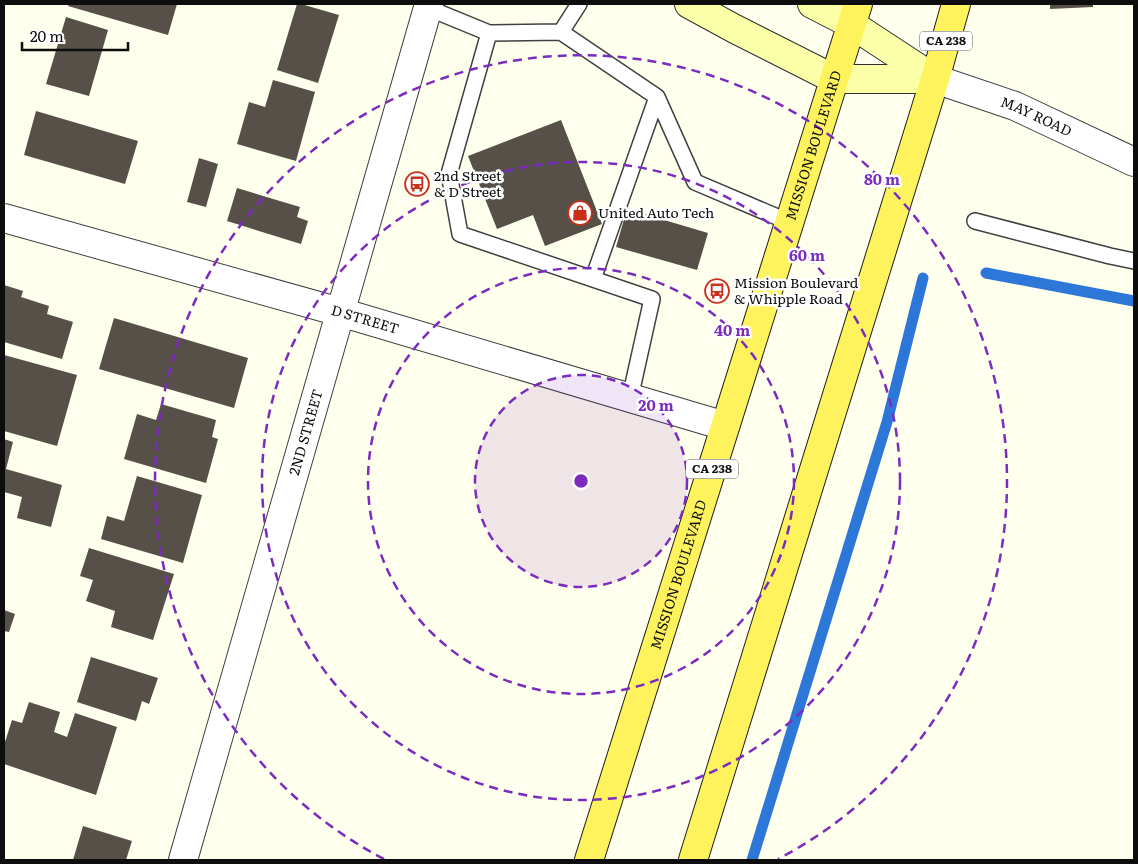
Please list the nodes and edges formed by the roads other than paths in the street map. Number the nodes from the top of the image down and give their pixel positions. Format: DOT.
graph roads {
  1 [pos="579,4"];
  2 [pos="689,4"];
  3 [pos="812,4"];
  4 [pos="956,4"];
  5 [pos="428,6"];
  6 [pos="854,14"];
  7 [pos="560,32"];
  8 [pos="489,33"];
  9 [pos="834,78"];
  10 [pos="935,79"];
  11 [pos="657,97"];
  12 [pos="1134,162"];
  13 [pos="4,218"];
  14 [pos="975,221"];
  15 [pos="789,222"];
  16 [pos="1134,261"];
  17 [pos="593,278"];
  18 [pos="340,312"];
  19 [pos="630,398"];
  20 [pos="725,426"];
  21 [pos="183,860"];
  22 [pos="589,860"];
  23 [pos="693,860"];
  1 -- 7 [label="lane"];
  2 -- 9 [label="main road"];
  3 -- 6 [label="main road"];
  4 -- 10 [label="main road, CA 238"];
  5 -- 8 [label="lane"];
  5 -- 18 [label="street, 2ND STREET"];
  6 -- 9 [label="main road, MISSION BOULEVARD / CA 238"];
  6 -- 10 [label="main road"];
  7 -- 8 [label="lane"];
  7 -- 11 [label="lane"];
  8 -- 17 [label="lane"];
  9 -- 10 [label="main road"];
  9 -- 15 [label="main road, MISSION BOULEVARD / CA 238"];
  10 -- 12 [label="street, MAY ROAD"];
  10 -- 23 [label="main road, CA 238"];
  11 -- 15 [label="lane"];
  11 -- 17 [label="lane"];
  13 -- 18 [label="street, D STREET"];
  14 -- 16 [label="lane"];
  15 -- 20 [label="main road, MISSION BOULEVARD / CA 238"];
  17 -- 19 [label="lane"];
  18 -- 19 [label="street, D STREET"];
  18 -- 21 [label="street, 2ND STREET"];
  19 -- 20 [label="street, D STREET"];
  20 -- 22 [label="main road, MISSION BOULEVARD / CA 238"];
}
